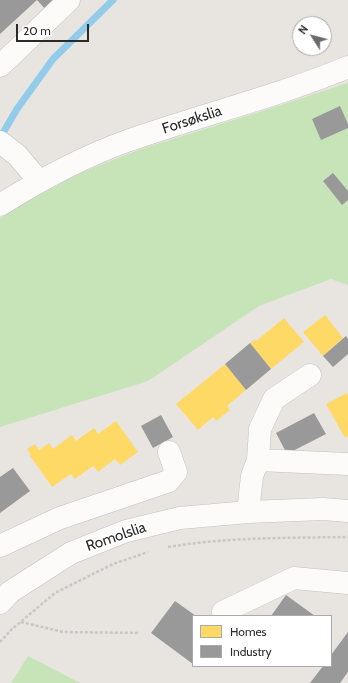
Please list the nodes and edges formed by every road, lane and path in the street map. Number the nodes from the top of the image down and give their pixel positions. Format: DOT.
graph roads {
  1 [pos="69,0"];
  2 [pos="0,66"];
  3 [pos="348,67"];
  4 [pos="0,142"];
  5 [pos="39,181"];
  6 [pos="0,205"];
  7 [pos="310,375"];
  8 [pos="169,452"];
  9 [pos="258,460"];
  10 [pos="348,464"];
  11 [pos="348,510"];
  12 [pos="248,512"];
  13 [pos="348,537"];
  14 [pos="0,546"];
  15 [pos="162,548"];
  16 [pos="155,549"];
  17 [pos="348,583"];
  18 [pos="0,603"];
  19 [pos="223,612"];
  20 [pos="21,622"];
  21 [pos="140,633"];
  22 [pos="0,642"];
  1 -- 2 [label="street"];
  3 -- 5 [label="street, Forsøkslia"];
  4 -- 5 [label="street"];
  5 -- 6 [label="street, Forsøkslia"];
  7 -- 9 [label="street"];
  8 -- 14 [label="street"];
  9 -- 10 [label="street"];
  9 -- 12 [label="street"];
  11 -- 12 [label="street, Romolslia"];
  12 -- 18 [label="street, Romolslia"];
  13 -- 15 [label="path"];
  16 -- 20 [label="path"];
  17 -- 19 [label="street"];
  20 -- 21 [label="path"];
  20 -- 22 [label="path"];
}
